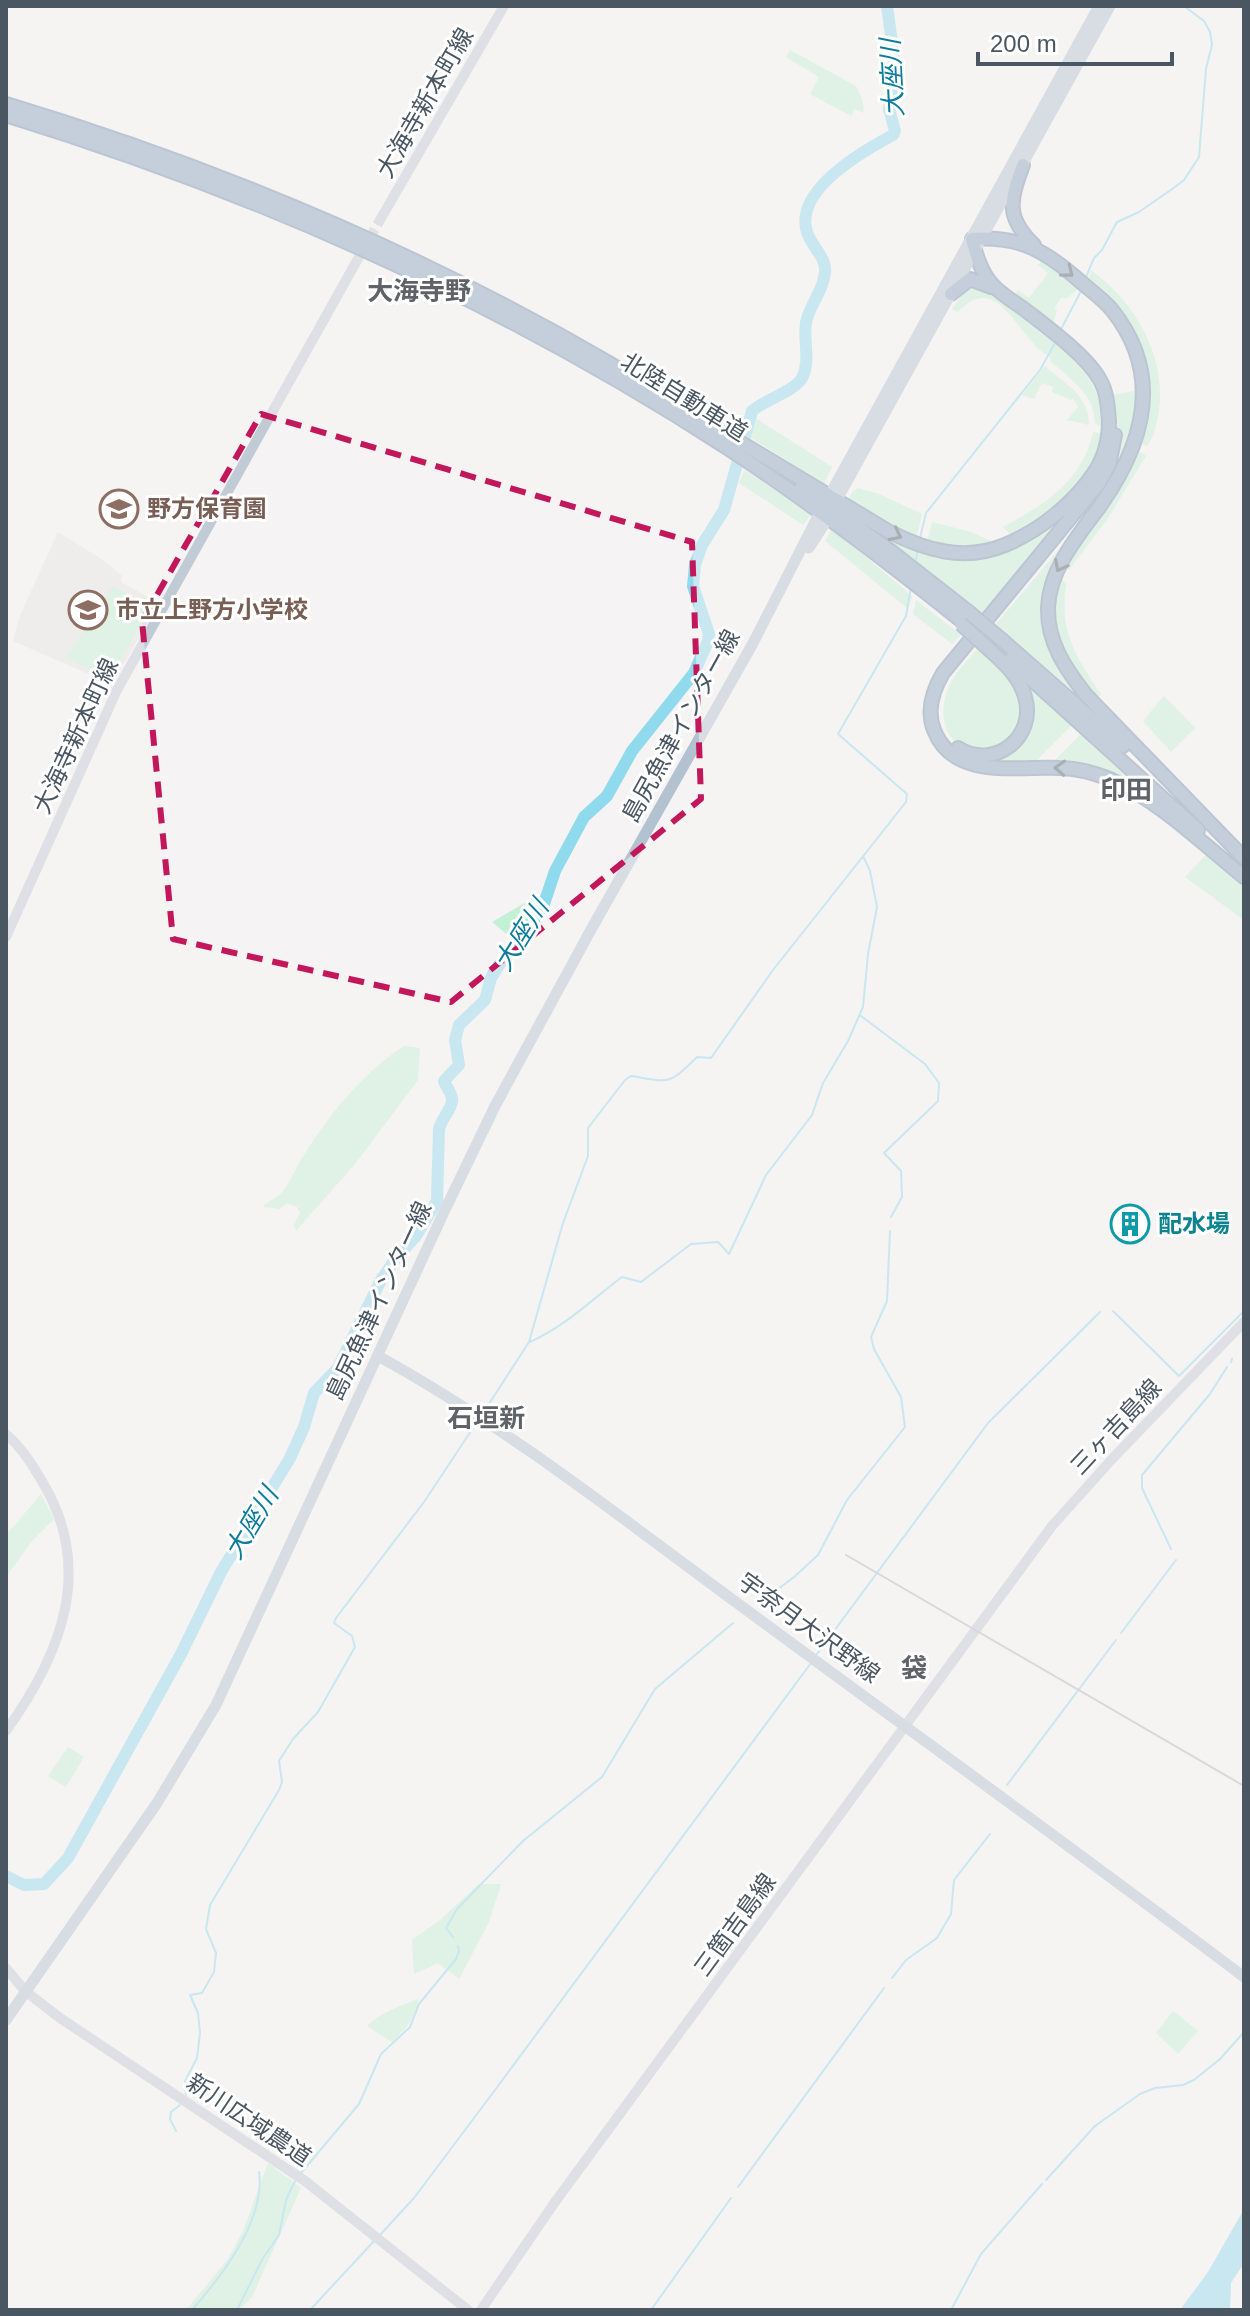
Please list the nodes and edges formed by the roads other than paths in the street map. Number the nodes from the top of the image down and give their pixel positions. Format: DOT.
graph roads {
  1 [pos="504,6"];
  2 [pos="1099,6"];
  3 [pos="1110,6"];
  4 [pos="6,104"];
  5 [pos="6,115"];
  6 [pos="1023,165"];
  7 [pos="380,220"];
  8 [pos="978,238"];
  9 [pos="1042,252"];
  10 [pos="975,253"];
  11 [pos="355,264"];
  12 [pos="1000,292"];
  13 [pos="951,294"];
  14 [pos="1101,382"];
  15 [pos="1138,435"];
  16 [pos="732,442"];
  17 [pos="755,457"];
  18 [pos="821,521"];
  19 [pos="965,619"];
  20 [pos="997,647"];
  21 [pos="1244,858"];
  22 [pos="1244,875"];
  23 [pos="6,937"];
  24 [pos="1244,1322"];
  25 [pos="378,1356"];
  26 [pos="6,1434"];
  27 [pos="1023,1565"];
  28 [pos="906,1725"];
  29 [pos="6,1731"];
  30 [pos="6,1968"];
  31 [pos="1244,1977"];
  32 [pos="25,1991"];
  33 [pos="6,2020"];
  34 [pos="468,2310"];
  35 [pos="481,2310"];
  1 -- 7 [label="main road, 大海寺新本町線"];
  2 -- 8 [label="main road"];
  3 -- 6 [label="main road"];
  4 -- 16 [label="highway, 北陸自動車道"];
  5 -- 16 [label="highway, 北陸自動車道"];
  6 -- 8 [label="main road"];
  6 -- 9 [label="highway"];
  8 -- 9 [label="highway"];
  8 -- 10 [label="highway"];
  8 -- 13 [label="main road"];
  9 -- 15 [label="highway, one-way"];
  10 -- 12 [label="highway"];
  10 -- 13 [label="main road"];
  11 -- 23 [label="main road, 大海寺新本町線"];
  12 -- 13 [label="highway"];
  12 -- 14 [label="highway"];
  17 -- 14 [label="highway, one-way"];
  22 -- 14 [label="highway, one-way"];
  15 -- 20 [label="highway"];
  15 -- 21 [label="highway, one-way"];
  16 -- 17 [label="highway"];
  17 -- 19 [label="highway, 北陸自動車道"];
  17 -- 19 [label="highway, 北陸自動車道"];
  18 -- 25 [label="main road, 島尻魚津インター線"];
  19 -- 20 [label="highway, 北陸自動車道, bridge"];
  20 -- 21 [label="highway, 北陸自動車道"];
  20 -- 22 [label="highway, 北陸自動車道"];
  24 -- 27 [label="main road, 三ヶ吉島線"];
  25 -- 28 [label="main road, 宇奈月大沢野線"];
  25 -- 32 [label="main road, 島尻魚津インター線"];
  26 -- 29 [label="main road"];
  27 -- 28 [label="main road, 三箇吉島線"];
  28 -- 31 [label="main road, 宇奈月大沢野線"];
  28 -- 35 [label="main road, 三箇吉島線"];
  30 -- 32 [label="main road, 新川広域農道"];
  32 -- 33 [label="main road, 島尻魚津インター線"];
  32 -- 34 [label="main road, 新川広域農道"];
}
